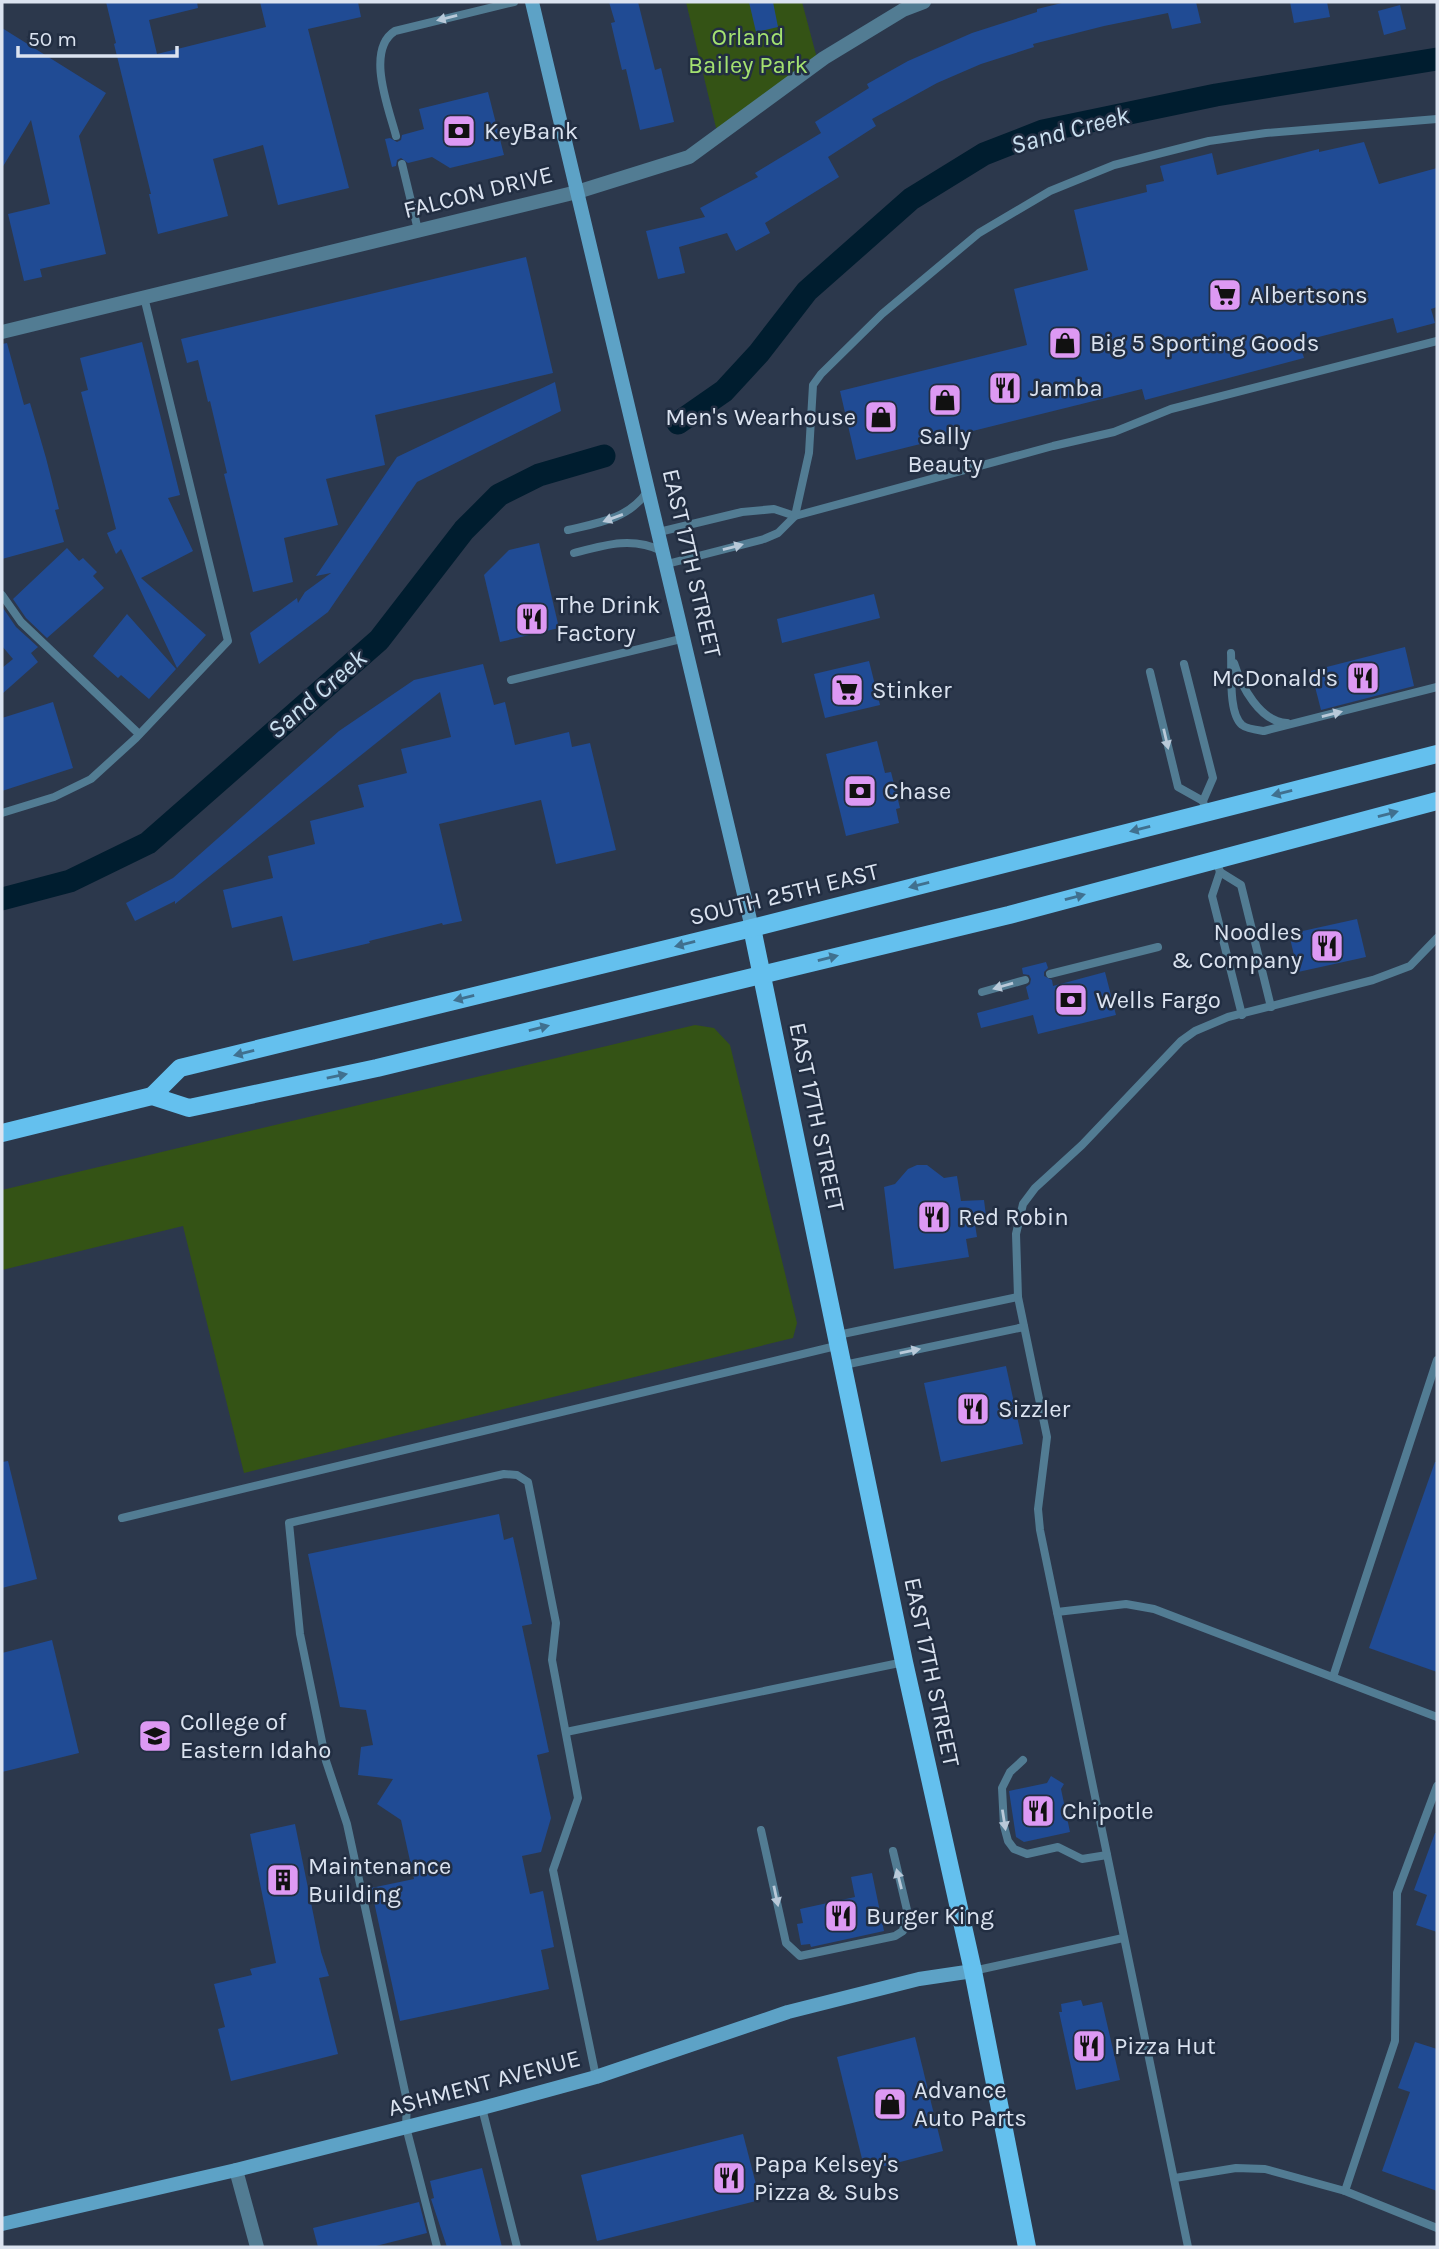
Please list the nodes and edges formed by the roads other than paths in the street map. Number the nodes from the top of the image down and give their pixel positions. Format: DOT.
graph roads {
  1 [pos="513,2"];
  2 [pos="532,2"];
  3 [pos="924,2"];
  4 [pos="1437,119"];
  5 [pos="396,136"];
  6 [pos="402,164"];
  7 [pos="577,191"];
  8 [pos="418,230"];
  9 [pos="143,296"];
  10 [pos="2,332"];
  11 [pos="1437,341"];
  12 [pos="649,490"];
  13 [pos="795,516"];
  14 [pos="568,530"];
  15 [pos="659,532"];
  16 [pos="574,553"];
  17 [pos="665,558"];
  18 [pos="2,596"];
  19 [pos="685,638"];
  20 [pos="1184,664"];
  21 [pos="1150,673"];
  22 [pos="511,680"];
  23 [pos="1437,687"];
  24 [pos="1309,720"];
  25 [pos="139,734"];
  26 [pos="1437,754"];
  27 [pos="1437,801"];
  28 [pos="1204,807"];
  29 [pos="2,813"];
  30 [pos="1218,865"];
  31 [pos="752,928"];
  32 [pos="1437,938"];
  33 [pos="1158,947"];
  34 [pos="762,974"];
  35 [pos="1050,974"];
  36 [pos="1024,980"];
  37 [pos="982,992"];
  38 [pos="1272,1007"];
  39 [pos="1242,1015"];
  40 [pos="152,1096"];
  41 [pos="2,1133"];
  42 [pos="1018,1297"];
  43 [pos="1024,1327"];
  44 [pos="839,1340"];
  45 [pos="1437,1360"];
  46 [pos="844,1365"];
  47 [pos="122,1518"];
  48 [pos="1057,1612"];
  49 [pos="904,1662"];
  50 [pos="1333,1677"];
  51 [pos="1437,1717"];
  52 [pos="566,1732"];
  53 [pos="1023,1760"];
  54 [pos="1437,1786"];
  55 [pos="761,1830"];
  56 [pos="893,1852"];
  57 [pos="1107,1855"];
  58 [pos="1123,1938"];
  59 [pos="973,1971"];
  60 [pos="597,2077"];
  61 [pos="482,2108"];
  62 [pos="406,2127"];
  63 [pos="236,2170"];
  64 [pos="1175,2178"];
  65 [pos="1345,2191"];
  66 [pos="2,2224"];
  67 [pos="1437,2228"];
  68 [pos="257,2247"];
  69 [pos="437,2247"];
  70 [pos="517,2247"];
  71 [pos="1027,2247"];
  72 [pos="1188,2247"];
  1 -- 5 [label="lane, one-way"];
  2 -- 7 [label="street, EAST 17TH STREET"];
  3 -- 7 [label="street, FALCON DRIVE"];
  4 -- 13 [label="lane"];
  6 -- 8 [label="lane"];
  7 -- 8 [label="street, FALCON DRIVE"];
  7 -- 12 [label="street, EAST 17TH STREET"];
  8 -- 9 [label="street, FALCON DRIVE"];
  9 -- 10 [label="street, FALCON DRIVE"];
  9 -- 25 [label="lane"];
  11 -- 13 [label="lane"];
  12 -- 14 [label="lane, one-way"];
  12 -- 15 [label="street, EAST 17TH STREET"];
  13 -- 15 [label="lane"];
  17 -- 13 [label="lane, one-way"];
  15 -- 17 [label="street, EAST 17TH STREET"];
  16 -- 17 [label="lane"];
  17 -- 19 [label="street, EAST 17TH STREET"];
  18 -- 25 [label="lane"];
  19 -- 22 [label="lane"];
  19 -- 31 [label="street, EAST 17TH STREET"];
  20 -- 28 [label="lane"];
  21 -- 28 [label="lane, one-way"];
  24 -- 23 [label="lane, one-way"];
  24 -- 24 [label="lane"];
  25 -- 29 [label="lane"];
  26 -- 28 [label="main road, SOUTH 25TH EAST, one-way"];
  30 -- 27 [label="main road, one-way"];
  28 -- 31 [label="main road, SOUTH 25TH EAST, one-way"];
  34 -- 30 [label="main road, one-way"];
  30 -- 38 [label="lane"];
  30 -- 39 [label="lane"];
  31 -- 34 [label="main road, EAST 17TH STREET"];
  31 -- 40 [label="main road, SOUTH 25TH EAST, one-way"];
  32 -- 38 [label="lane"];
  33 -- 35 [label="lane"];
  40 -- 34 [label="main road, one-way"];
  34 -- 44 [label="main road, EAST 17TH STREET"];
  36 -- 37 [label="lane, one-way"];
  38 -- 39 [label="lane"];
  39 -- 42 [label="lane"];
  40 -- 41 [label="main road"];
  42 -- 43 [label="lane"];
  42 -- 44 [label="lane"];
  46 -- 43 [label="lane, one-way"];
  43 -- 48 [label="lane"];
  44 -- 46 [label="main road, EAST 17TH STREET"];
  44 -- 47 [label="lane"];
  45 -- 50 [label="lane"];
  46 -- 49 [label="main road, EAST 17TH STREET"];
  48 -- 50 [label="lane"];
  48 -- 57 [label="lane"];
  49 -- 52 [label="lane"];
  49 -- 59 [label="main road, EAST 17TH STREET"];
  50 -- 51 [label="lane"];
  52 -- 60 [label="lane"];
  52 -- 62 [label="lane"];
  53 -- 57 [label="lane, one-way"];
  54 -- 65 [label="lane"];
  55 -- 56 [label="lane, one-way"];
  57 -- 58 [label="lane"];
  58 -- 59 [label="lane"];
  58 -- 64 [label="lane"];
  59 -- 60 [label="street, ASHMENT AVENUE"];
  59 -- 71 [label="main road, EAST 17TH STREET"];
  60 -- 61 [label="street, ASHMENT AVENUE"];
  61 -- 62 [label="street, ASHMENT AVENUE"];
  61 -- 70 [label="lane"];
  62 -- 63 [label="street, ASHMENT AVENUE"];
  62 -- 69 [label="lane"];
  63 -- 66 [label="street, ASHMENT AVENUE"];
  63 -- 68 [label="street"];
  64 -- 65 [label="lane"];
  64 -- 72 [label="lane"];
  65 -- 67 [label="lane"];
}
